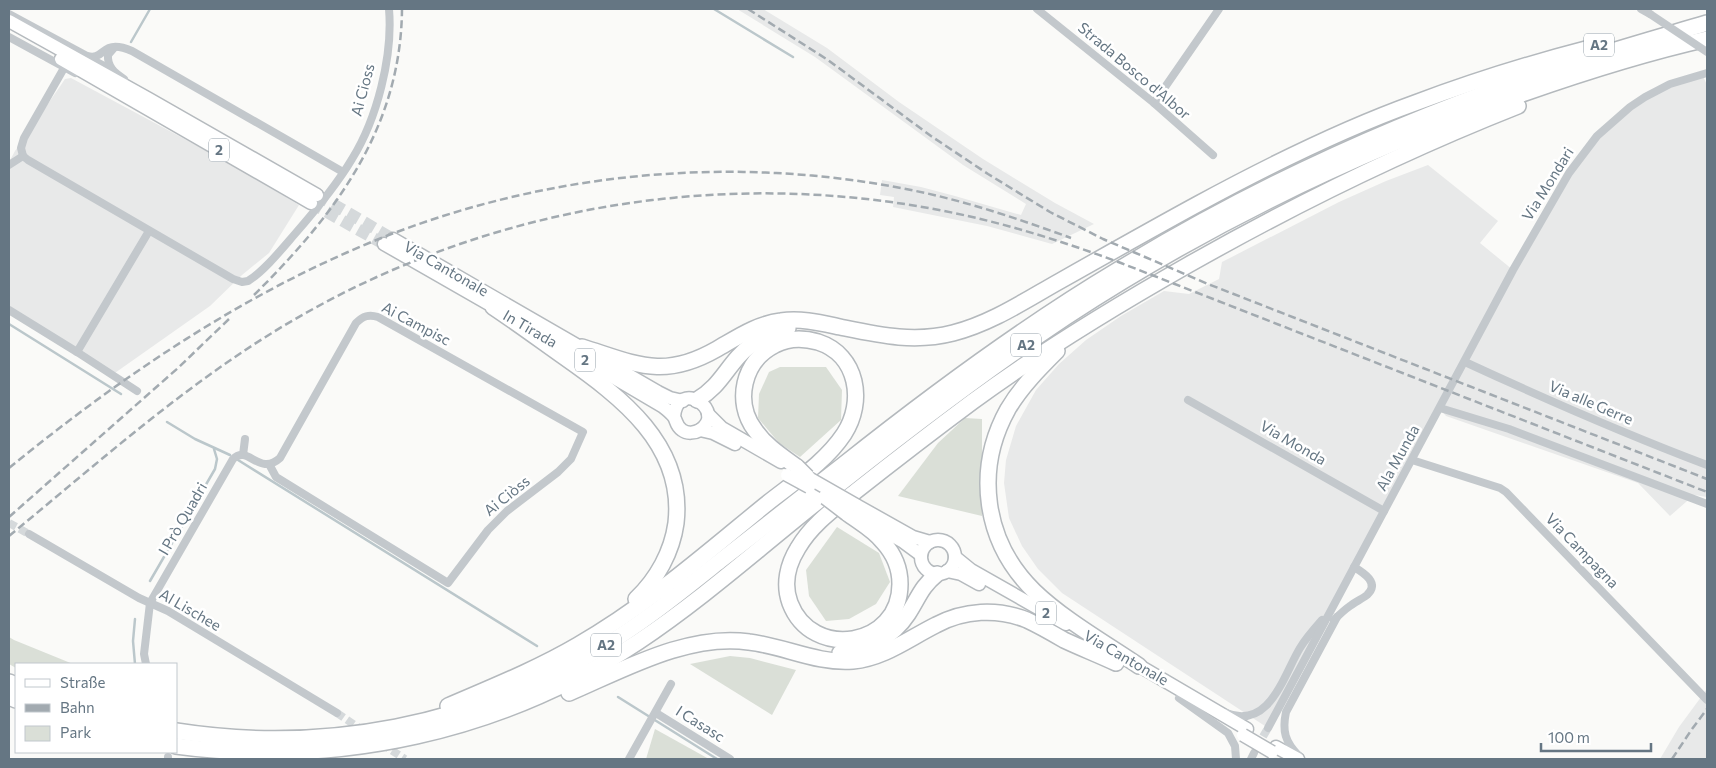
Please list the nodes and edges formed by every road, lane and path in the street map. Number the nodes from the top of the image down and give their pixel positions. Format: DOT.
graph roads {
  1 [pos="389,9"];
  2 [pos="1037,9"];
  3 [pos="1219,9"];
  4 [pos="1641,9"];
  5 [pos="9,14"];
  6 [pos="9,21"];
  7 [pos="1707,23"];
  8 [pos="9,30"];
  9 [pos="9,37"];
  10 [pos="1707,39"];
  11 [pos="1707,45"];
  12 [pos="114,48"];
  13 [pos="1707,52"];
  14 [pos="74,62"];
  15 [pos="114,71"];
  16 [pos="1707,73"];
  17 [pos="149,99"];
  18 [pos="1154,103"];
  19 [pos="1213,155"];
  20 [pos="23,156"];
  21 [pos="9,165"];
  22 [pos="343,172"];
  23 [pos="148,231"];
  24 [pos="388,242"];
  25 [pos="493,307"];
  26 [pos="9,310"];
  27 [pos="1111,310"];
  28 [pos="824,324"];
  29 [pos="582,347"];
  30 [pos="77,352"];
  31 [pos="1466,362"];
  32 [pos="137,391"];
  33 [pos="690,400"];
  34 [pos="1188,400"];
  35 [pos="1440,408"];
  36 [pos="708,414"];
  37 [pos="674,417"];
  38 [pos="700,430"];
  39 [pos="583,432"];
  40 [pos="245,439"];
  41 [pos="243,455"];
  42 [pos="1412,460"];
  43 [pos="269,464"];
  44 [pos="1707,466"];
  45 [pos="796,472"];
  46 [pos="826,497"];
  47 [pos="1707,504"];
  48 [pos="851,510"];
  49 [pos="1384,511"];
  50 [pos="29,534"];
  51 [pos="930,542"];
  52 [pos="921,556"];
  53 [pos="955,557"];
  54 [pos="1354,567"];
  55 [pos="942,573"];
  56 [pos="150,603"];
  57 [pos="1331,609"];
  58 [pos="1338,617"];
  59 [pos="596,635"];
  60 [pos="1316,639"];
  61 [pos="776,647"];
  62 [pos="146,663"];
  63 [pos="1116,663"];
  64 [pos="1139,666"];
  65 [pos="671,684"];
  66 [pos="1181,695"];
  67 [pos="1705,695"];
  68 [pos="337,713"];
  69 [pos="653,717"];
  70 [pos="395,727"];
  71 [pos="1268,728"];
  72 [pos="178,731"];
  73 [pos="398,742"];
  74 [pos="1274,749"];
  75 [pos="171,754"];
  76 [pos="629,759"];
  77 [pos="730,759"];
  78 [pos="1236,759"];
  79 [pos="1284,759"];
  80 [pos="1298,759"];
  81 [pos="1302,759"];
  1 -- 22 [label="street, Ai Cioss"];
  2 -- 18 [label="street, Strada Bosco d'Albor"];
  3 -- 18 [label="street"];
  4 -- 13 [label="street, bridge"];
  5 -- 14 [label="street"];
  6 -- 14 [label="main road, 2"];
  7 -- 28 [label="highway, A2"];
  7 -- 70 [label="highway, A2"];
  8 -- 14 [label="main road, 2"];
  9 -- 14 [label="street"];
  10 -- 73 [label="highway, A2"];
  11 -- 27 [label="highway, A2"];
  12 -- 14 [label="street"];
  12 -- 15 [label="street"];
  12 -- 22 [label="street"];
  14 -- 15 [label="street"];
  14 -- 17 [label="main road, 2"];
  14 -- 17 [label="main road, 2"];
  14 -- 20 [label="street"];
  15 -- 17 [label="street"];
  16 -- 31 [label="street, Via Mondari"];
  18 -- 19 [label="street, Strada Bosco d'Albor"];
  20 -- 21 [label="street"];
  20 -- 23 [label="street"];
  22 -- 23 [label="street, Ai Cioss"];
  23 -- 30 [label="street"];
  24 -- 25 [label="main road, In Tirada / 2"];
  24 -- 29 [label="main road, Via Cantonale / 2"];
  25 -- 37 [label="main road, In Tirada / 2"];
  25 -- 59 [label="highway, A2"];
  26 -- 30 [label="street"];
  27 -- 48 [label="highway, A2"];
  27 -- 64 [label="highway, A2"];
  28 -- 29 [label="highway, A2"];
  28 -- 33 [label="highway, A2"];
  29 -- 33 [label="main road, Via Cantonale / 2"];
  30 -- 32 [label="street"];
  31 -- 35 [label="street, Ala Munda"];
  31 -- 44 [label="street, Via alle Gerre"];
  33 -- 36 [label="main road"];
  33 -- 37 [label="main road"];
  34 -- 49 [label="street, Via Monda"];
  35 -- 42 [label="street, Ala Munda"];
  35 -- 47 [label="street"];
  36 -- 38 [label="main road"];
  36 -- 45 [label="main road"];
  37 -- 38 [label="main road"];
  38 -- 45 [label="main road"];
  39 -- 43 [label="street, Ai Ciòss"];
  39 -- 43 [label="street, Ai Campisc"];
  40 -- 41 [label="street"];
  41 -- 43 [label="street"];
  41 -- 56 [label="street, I Prò Quadri"];
  42 -- 49 [label="street, Ala Munda"];
  42 -- 67 [label="street, Via Campagna"];
  45 -- 46 [label="main road, bridge"];
  45 -- 48 [label="main road, bridge"];
  45 -- 59 [label="highway, A2"];
  46 -- 48 [label="highway, A2, bridge"];
  48 -- 51 [label="main road"];
  48 -- 52 [label="main road"];
  49 -- 54 [label="street, Ala Munda"];
  50 -- 56 [label="street, Al Lischee"];
  51 -- 52 [label="main road"];
  51 -- 53 [label="main road"];
  52 -- 55 [label="main road"];
  53 -- 55 [label="main road"];
  53 -- 64 [label="main road, Via Cantonale / 2"];
  54 -- 57 [label="street, Ala Munda"];
  54 -- 58 [label="street, Ala Munda"];
  55 -- 61 [label="highway, A2"];
  55 -- 63 [label="main road, Via Cantonale / 2"];
  56 -- 62 [label="street"];
  56 -- 68 [label="street, Al Lischee"];
  57 -- 60 [label="street, Ala Munda"];
  57 -- 66 [label="street, Ala Munda"];
  58 -- 60 [label="street, Ala Munda"];
  58 -- 81 [label="street, Ala Munda"];
  59 -- 70 [label="highway, A2"];
  60 -- 71 [label="street, Ala Munda"];
  61 -- 63 [label="highway, A2"];
  61 -- 73 [label="highway, A2"];
  63 -- 66 [label="main road, Via Cantonale / 2"];
  64 -- 66 [label="main road, Via Cantonale / 2"];
  65 -- 69 [label="street, I Casasc"];
  66 -- 74 [label="main road, Via Cantonale / 2"];
  66 -- 78 [label="street"];
  69 -- 76 [label="street, I Casasc"];
  69 -- 77 [label="street, I Casasc"];
  70 -- 72 [label="highway, A2"];
  73 -- 75 [label="highway, A2"];
  74 -- 79 [label="main road, Via Cantonale / 2"];
  74 -- 80 [label="main road, Via Cantonale / 2"];
}
